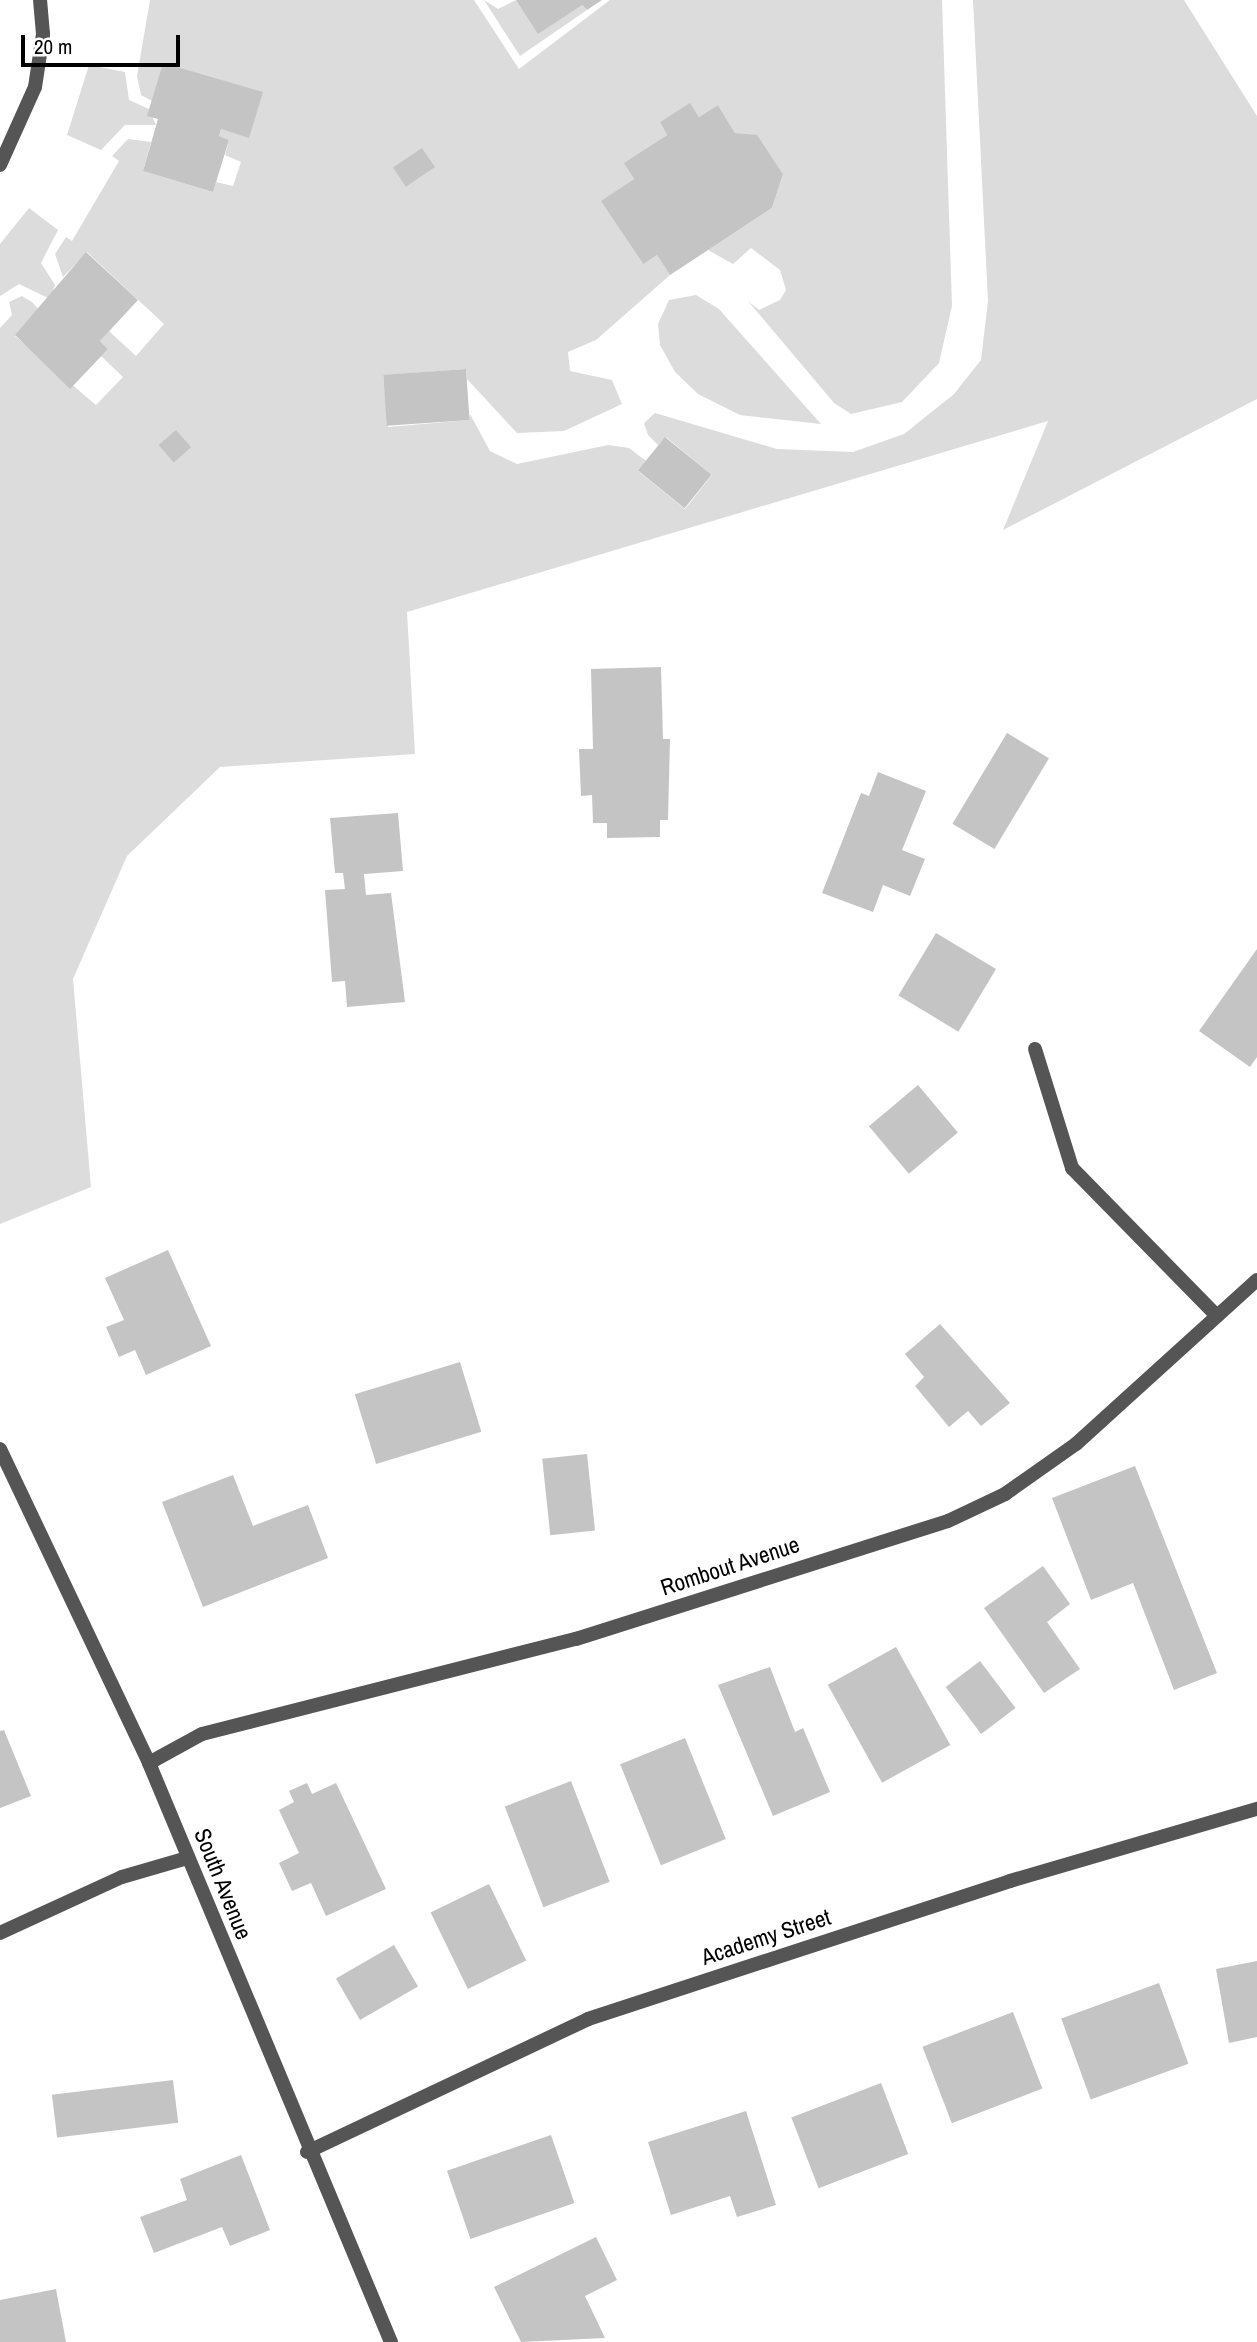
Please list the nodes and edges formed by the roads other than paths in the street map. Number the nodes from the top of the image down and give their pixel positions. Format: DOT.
graph roads {
  1 [pos="40,0"];
  2 [pos="0,165"];
  3 [pos="1035,1049"];
  4 [pos="1257,1280"];
  5 [pos="1217,1316"];
  6 [pos="0,1449"];
  7 [pos="149,1763"];
  8 [pos="1257,1809"];
  9 [pos="187,1858"];
  10 [pos="0,1933"];
  11 [pos="307,2152"];
  12 [pos="391,2342"];
  1 -- 2 [label="street"];
  3 -- 5 [label="street"];
  4 -- 5 [label="street, Rombout Avenue"];
  5 -- 7 [label="street, Rombout Avenue"];
  6 -- 7 [label="street, South Avenue"];
  7 -- 9 [label="street, South Avenue"];
  8 -- 11 [label="street, Academy Street"];
  9 -- 10 [label="street"];
  9 -- 11 [label="street, South Avenue"];
  11 -- 12 [label="street, South Avenue"];
}
